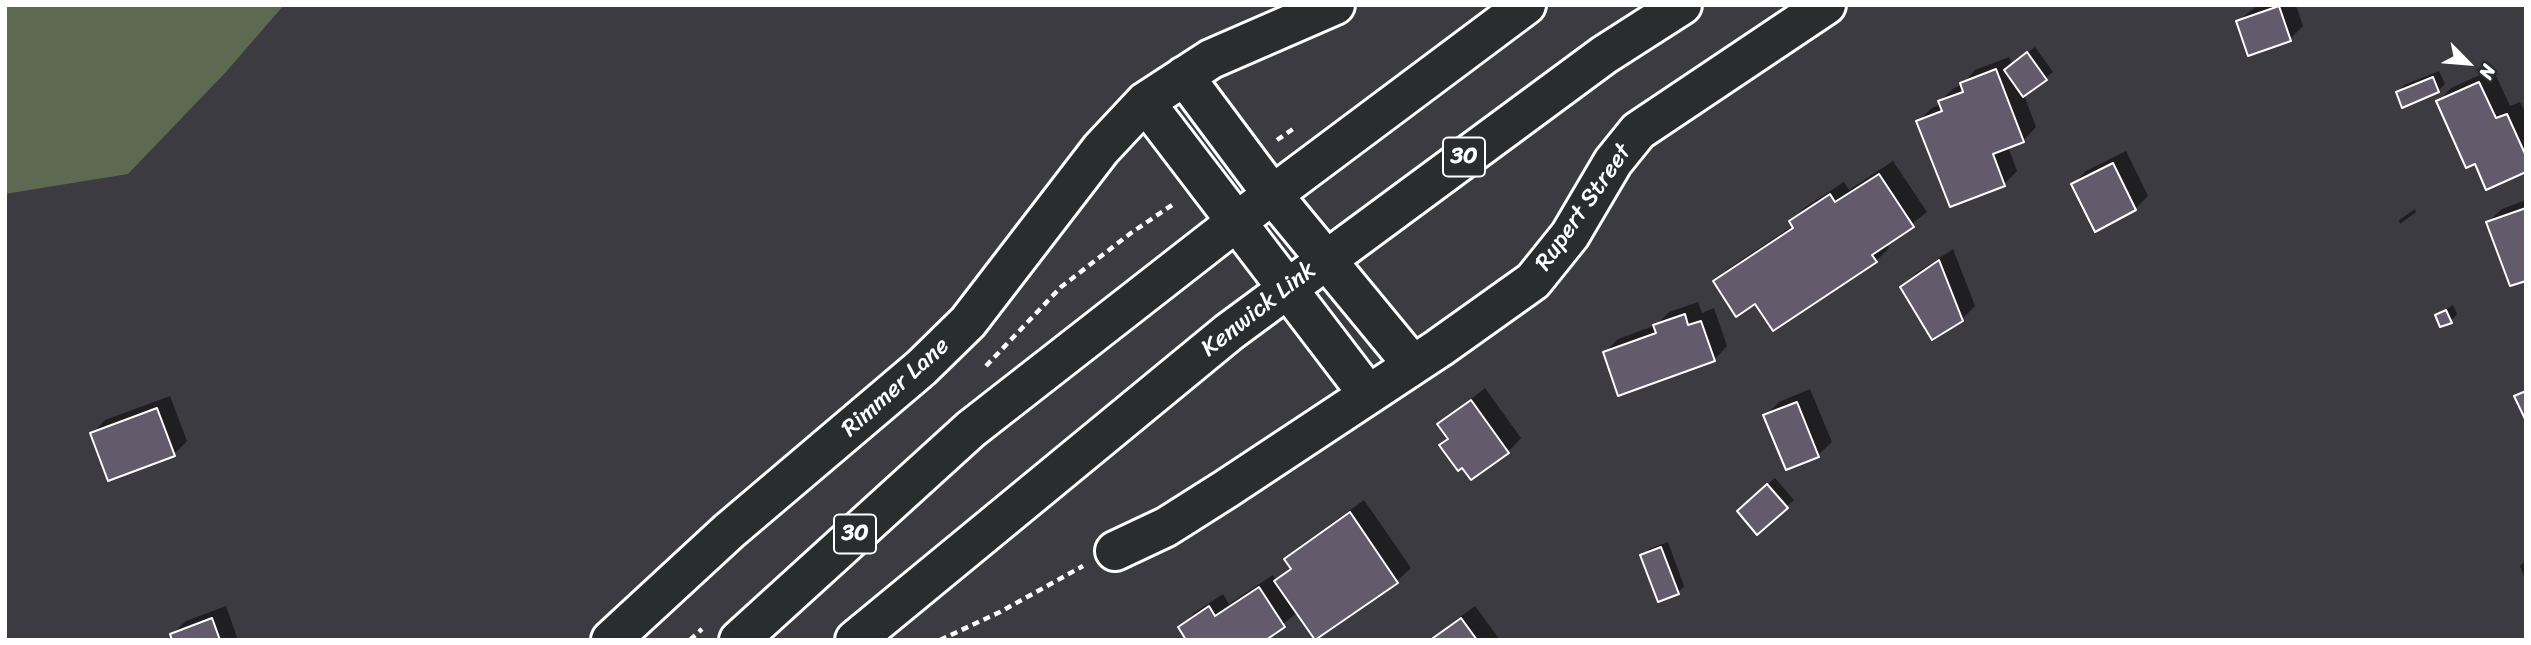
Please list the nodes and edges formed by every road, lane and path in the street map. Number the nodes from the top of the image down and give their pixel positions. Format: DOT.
graph roads {
  1 [pos="1335,5"];
  2 [pos="1525,5"];
  3 [pos="1682,5"];
  4 [pos="1826,5"];
  5 [pos="1184,76"];
  6 [pos="1144,102"];
  7 [pos="1272,194"];
  8 [pos="1236,222"];
  9 [pos="1325,260"];
  10 [pos="1285,289"];
  11 [pos="1413,365"];
  12 [pos="1368,394"];
  13 [pos="1115,551"];
  14 [pos="611,640"];
  15 [pos="739,640"];
  16 [pos="855,640"];
  17 [pos="940,640"];
  1 -- 5 [label="main road, Rimmer Lane"];
  2 -- 7 [label="main road, 30"];
  3 -- 9 [label="main road, Kenwick Link / 30"];
  4 -- 11 [label="main road, Rupert Street"];
  5 -- 6 [label="main road, Rimmer Lane"];
  5 -- 7 [label="main road"];
  6 -- 8 [label="main road"];
  6 -- 14 [label="main road, Rimmer Lane"];
  7 -- 8 [label="main road, 30"];
  7 -- 9 [label="main road"];
  8 -- 10 [label="main road"];
  8 -- 15 [label="main road, 30"];
  9 -- 10 [label="main road, Kenwick Link / 30"];
  9 -- 11 [label="main road"];
  10 -- 12 [label="main road"];
  10 -- 16 [label="main road, Kenwick Link / 30"];
  11 -- 12 [label="main road, Rupert Street"];
  12 -- 13 [label="main road, Rupert Street"];
  13 -- 17 [label="path"];
}
